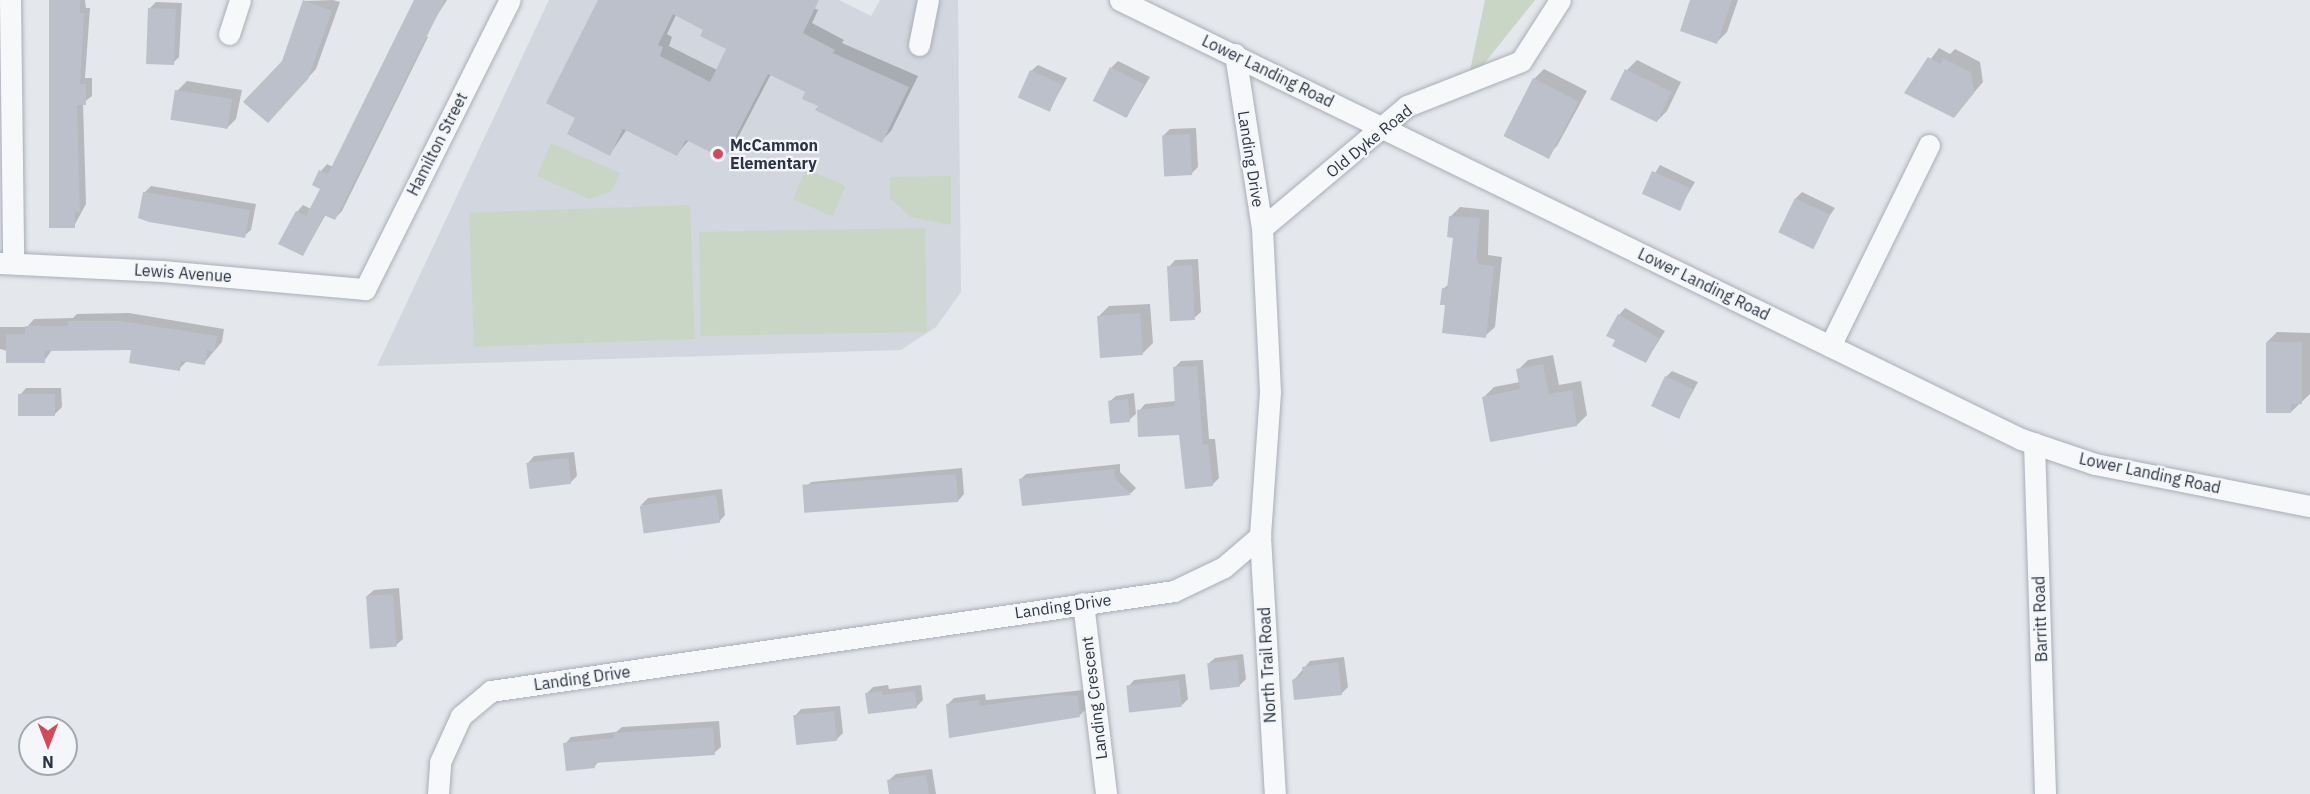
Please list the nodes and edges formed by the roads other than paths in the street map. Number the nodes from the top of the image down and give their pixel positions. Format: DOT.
graph roads {
  1 [pos="10,0"];
  2 [pos="240,0"];
  3 [pos="510,0"];
  4 [pos="928,0"];
  5 [pos="1120,0"];
  6 [pos="1560,0"];
  7 [pos="229,34"];
  8 [pos="919,45"];
  9 [pos="1235,54"];
  10 [pos="1383,128"];
  11 [pos="1929,145"];
  12 [pos="1262,228"];
  13 [pos="6,263"];
  14 [pos="365,289"];
  15 [pos="1830,346"];
  16 [pos="2034,443"];
  17 [pos="2310,506"];
  18 [pos="1260,536"];
  19 [pos="1083,603"];
  20 [pos="438,794"];
  21 [pos="1106,794"];
  22 [pos="1275,794"];
  23 [pos="2045,794"];
  1 -- 13 [label="street"];
  2 -- 7 [label="street"];
  3 -- 14 [label="street, Hamilton Street"];
  4 -- 8 [label="street"];
  5 -- 9 [label="street, Lower Landing Road"];
  6 -- 10 [label="street, Old Dyke Road"];
  9 -- 10 [label="street, Lower Landing Road"];
  9 -- 12 [label="street, Landing Drive"];
  10 -- 12 [label="street, Old Dyke Road"];
  10 -- 15 [label="street, Lower Landing Road"];
  11 -- 15 [label="street"];
  12 -- 18 [label="street, Landing Drive"];
  13 -- 14 [label="street, Lewis Avenue"];
  15 -- 16 [label="street, Lower Landing Road"];
  16 -- 17 [label="street, Lower Landing Road"];
  16 -- 23 [label="street, Barritt Road"];
  18 -- 19 [label="street, Landing Drive"];
  18 -- 22 [label="street, North Trail Road"];
  19 -- 20 [label="street, Landing Drive"];
  19 -- 21 [label="street, Landing Crescent"];
}
